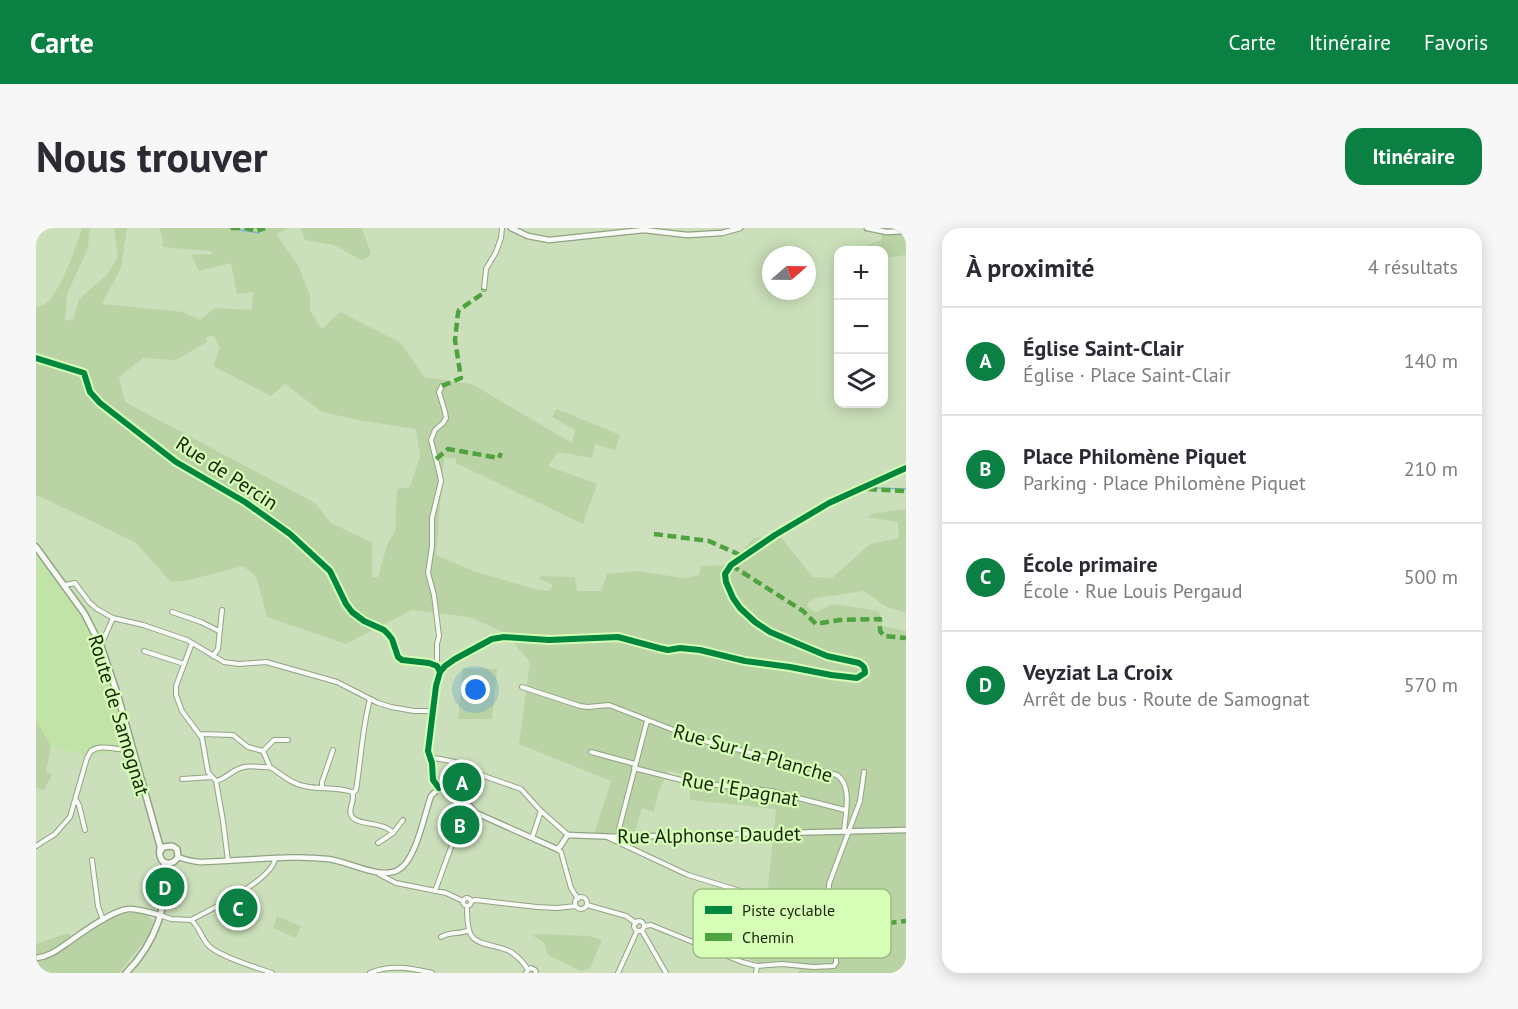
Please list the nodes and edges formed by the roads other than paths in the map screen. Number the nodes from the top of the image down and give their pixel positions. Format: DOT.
graph roads {
  1 [pos="502,228"];
  2 [pos="511,228"];
  3 [pos="740,228"];
  4 [pos="867,228"];
  5 [pos="906,231"];
  6 [pos="484,289"];
  7 [pos="36,358"];
  8 [pos="442,386"];
  9 [pos="906,468"];
  10 [pos="36,547"];
  11 [pos="65,585"];
  12 [pos="222,610"];
  13 [pos="172,612"];
  14 [pos="113,618"];
  15 [pos="219,631"];
  16 [pos="192,643"];
  17 [pos="101,646"];
  18 [pos="144,651"];
  19 [pos="213,656"];
  20 [pos="184,664"];
  21 [pos="437,666"];
  22 [pos="440,672"];
  23 [pos="522,687"];
  24 [pos="370,699"];
  25 [pos="433,714"];
  26 [pos="647,721"];
  27 [pos="200,734"];
  28 [pos="288,740"];
  29 [pos="132,749"];
  30 [pos="333,750"];
  31 [pos="263,751"];
  32 [pos="591,752"];
  33 [pos="429,757"];
  34 [pos="635,766"];
  35 [pos="270,767"];
  36 [pos="864,772"];
  37 [pos="476,776"];
  38 [pos="182,779"];
  39 [pos="214,779"];
  40 [pos="322,787"];
  41 [pos="439,788"];
  42 [pos="353,793"];
  43 [pos="462,796"];
  44 [pos="75,800"];
  45 [pos="468,805"];
  46 [pos="845,810"];
  47 [pos="541,811"];
  48 [pos="404,820"];
  49 [pos="154,828"];
  50 [pos="85,830"];
  51 [pos="906,831"];
  52 [pos="847,832"];
  53 [pos="393,833"];
  54 [pos="568,835"];
  55 [pos="605,837"];
  56 [pos="619,837"];
  57 [pos="532,838"];
  58 [pos="378,843"];
  59 [pos="169,845"];
  60 [pos="36,846"];
  61 [pos="557,849"];
  62 [pos="160,852"];
  63 [pos="275,859"];
  64 [pos="92,860"];
  65 [pos="176,860"];
  66 [pos="228,861"];
  67 [pos="164,862"];
  68 [pos="375,872"];
  69 [pos="395,872"];
  70 [pos="165,885"];
  71 [pos="407,885"];
  72 [pos="734,889"];
  73 [pos="829,889"];
  74 [pos="435,891"];
  75 [pos="578,898"];
  76 [pos="463,901"];
  77 [pos="471,901"];
  78 [pos="587,905"];
  79 [pos="467,906"];
  80 [pos="576,906"];
  81 [pos="160,915"];
  82 [pos="104,920"];
  83 [pos="190,920"];
  84 [pos="636,922"];
  85 [pos="641,929"];
  86 [pos="469,930"];
  87 [pos="441,937"];
  88 [pos="693,942"];
  89 [pos="36,958"];
  90 [pos="732,958"];
  91 [pos="836,958"];
  92 [pos="757,966"];
  93 [pos="527,971"];
  94 [pos="129,972"];
  95 [pos="273,973"];
  96 [pos="370,973"];
  97 [pos="432,973"];
  98 [pos="536,973"];
  99 [pos="618,973"];
  100 [pos="666,973"];
  101 [pos="756,973"];
  1 -- 6 [label="street"];
  2 -- 3 [label="street"];
  4 -- 5 [label="street"];
  7 -- 21 [label="street, Rue de Percin"];
  8 -- 21 [label="street"];
  9 -- 22 [label="street"];
  10 -- 11 [label="main road, Route de Samognat"];
  11 -- 14 [label="street"];
  11 -- 17 [label="main road, Route de Samognat"];
  12 -- 15 [label="street"];
  13 -- 15 [label="street"];
  14 -- 16 [label="street"];
  14 -- 17 [label="street"];
  15 -- 19 [label="street"];
  16 -- 19 [label="street"];
  16 -- 20 [label="street"];
  17 -- 29 [label="main road, Route de Samognat"];
  18 -- 20 [label="street"];
  19 -- 24 [label="street"];
  20 -- 27 [label="street"];
  21 -- 22 [label="street"];
  22 -- 25 [label="street"];
  23 -- 26 [label="street, Rue Sur La Planche"];
  24 -- 25 [label="street"];
  24 -- 42 [label="street"];
  25 -- 33 [label="street"];
  26 -- 34 [label="street"];
  26 -- 46 [label="street, Rue Sur La Planche"];
  27 -- 31 [label="street"];
  27 -- 39 [label="street"];
  28 -- 31 [label="street"];
  29 -- 44 [label="street"];
  29 -- 49 [label="main road, Route de Samognat"];
  30 -- 40 [label="street"];
  31 -- 35 [label="street"];
  32 -- 34 [label="street, Rue l'Epagnat"];
  33 -- 37 [label="street"];
  33 -- 41 [label="street"];
  34 -- 46 [label="street, Rue l'Epagnat"];
  34 -- 56 [label="street"];
  35 -- 39 [label="street"];
  35 -- 40 [label="street"];
  36 -- 52 [label="street"];
  37 -- 43 [label="street"];
  37 -- 47 [label="street"];
  38 -- 39 [label="street"];
  39 -- 66 [label="street"];
  40 -- 42 [label="street"];
  41 -- 43 [label="street"];
  41 -- 69 [label="street"];
  42 -- 53 [label="street"];
  43 -- 45 [label="street"];
  44 -- 50 [label="street"];
  44 -- 60 [label="street"];
  45 -- 57 [label="street"];
  45 -- 74 [label="street"];
  46 -- 52 [label="street, Rue Sur La Planche"];
  47 -- 54 [label="street"];
  47 -- 57 [label="street"];
  48 -- 53 [label="street"];
  49 -- 59 [label="main road, Route de Samognat"];
  49 -- 62 [label="main road, Route de Samognat"];
  51 -- 52 [label="street, Rue Alphonse Daudet"];
  52 -- 56 [label="street, Rue Alphonse Daudet"];
  52 -- 73 [label="street"];
  53 -- 58 [label="street"];
  54 -- 55 [label="street, Rue Alphonse Daudet"];
  54 -- 61 [label="street"];
  55 -- 56 [label="street, Rue Alphonse Daudet"];
  55 -- 72 [label="street"];
  57 -- 61 [label="street"];
  59 -- 62 [label="main road"];
  59 -- 65 [label="main road"];
  61 -- 75 [label="street"];
  62 -- 67 [label="main road"];
  63 -- 66 [label="street"];
  63 -- 68 [label="street"];
  63 -- 83 [label="street"];
  64 -- 82 [label="street"];
  65 -- 66 [label="street"];
  65 -- 67 [label="main road"];
  65 -- 70 [label="main road"];
  67 -- 70 [label="main road"];
  68 -- 69 [label="street"];
  68 -- 71 [label="street"];
  69 -- 71 [label="street"];
  70 -- 81 [label="main road"];
  71 -- 74 [label="street"];
  74 -- 76 [label="street"];
  75 -- 78 [label="street"];
  75 -- 80 [label="street"];
  76 -- 77 [label="street"];
  76 -- 79 [label="street"];
  77 -- 79 [label="street"];
  77 -- 80 [label="street"];
  78 -- 80 [label="street"];
  78 -- 84 [label="street"];
  79 -- 86 [label="street"];
  81 -- 82 [label="street"];
  81 -- 83 [label="street"];
  81 -- 94 [label="main road"];
  82 -- 89 [label="street"];
  83 -- 95 [label="street"];
  84 -- 85 [label="street"];
  84 -- 85 [label="street"];
  85 -- 88 [label="street"];
  85 -- 99 [label="street"];
  85 -- 100 [label="street"];
  86 -- 87 [label="street"];
  86 -- 93 [label="street"];
  90 -- 92 [label="street"];
  91 -- 92 [label="street"];
  92 -- 101 [label="street"];
  93 -- 98 [label="street"];
  96 -- 97 [label="street"];
}
